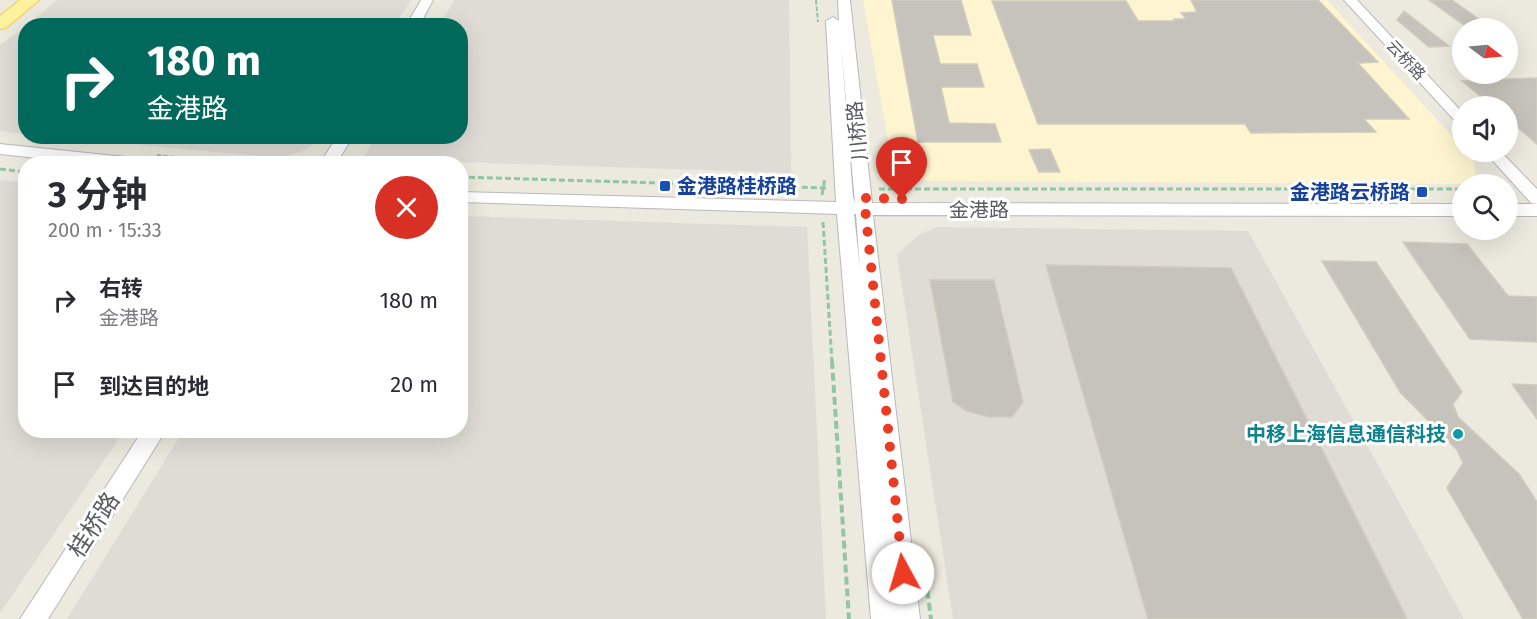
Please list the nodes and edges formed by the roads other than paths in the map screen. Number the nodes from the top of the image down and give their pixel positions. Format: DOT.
graph roads {
  1 [pos="9,0"];
  2 [pos="32,0"];
  3 [pos="427,0"];
  4 [pos="831,0"];
  5 [pos="844,0"];
  6 [pos="1350,0"];
  7 [pos="0,7"];
  8 [pos="417,18"];
  9 [pos="0,24"];
  10 [pos="1452,109"];
  11 [pos="0,148"];
  12 [pos="72,156"];
  13 [pos="0,160"];
  14 [pos="18,162"];
  15 [pos="1503,162"];
  16 [pos="468,186"];
  17 [pos="468,197"];
  18 [pos="822,198"];
  19 [pos="854,198"];
  20 [pos="1452,198"];
  21 [pos="1518,198"];
  22 [pos="1537,198"];
  23 [pos="1452,210"];
  24 [pos="1518,210"];
  25 [pos="1537,210"];
  26 [pos="150,438"];
  27 [pos="33,619"];
  28 [pos="884,619"];
  29 [pos="908,619"];
  1 -- 7 [label="main road"];
  2 -- 9 [label="main road"];
  3 -- 8 [label="street"];
  4 -- 19 [label="street, 川桥路"];
  5 -- 19 [label="street, 川桥路"];
  6 -- 10 [label="street, 云桥路"];
  11 -- 12 [label="street"];
  13 -- 14 [label="street"];
  15 -- 22 [label="street"];
  16 -- 18 [label="street, 金港路"];
  17 -- 18 [label="street, 金港路"];
  18 -- 19 [label="street, 金港路"];
  19 -- 20 [label="street, 金港路"];
  19 -- 23 [label="street, 金港路"];
  19 -- 28 [label="street, 川桥路"];
  19 -- 29 [label="street, 川桥路"];
  21 -- 22 [label="street"];
  24 -- 25 [label="street"];
  26 -- 27 [label="street, 桂桥路"];
}
